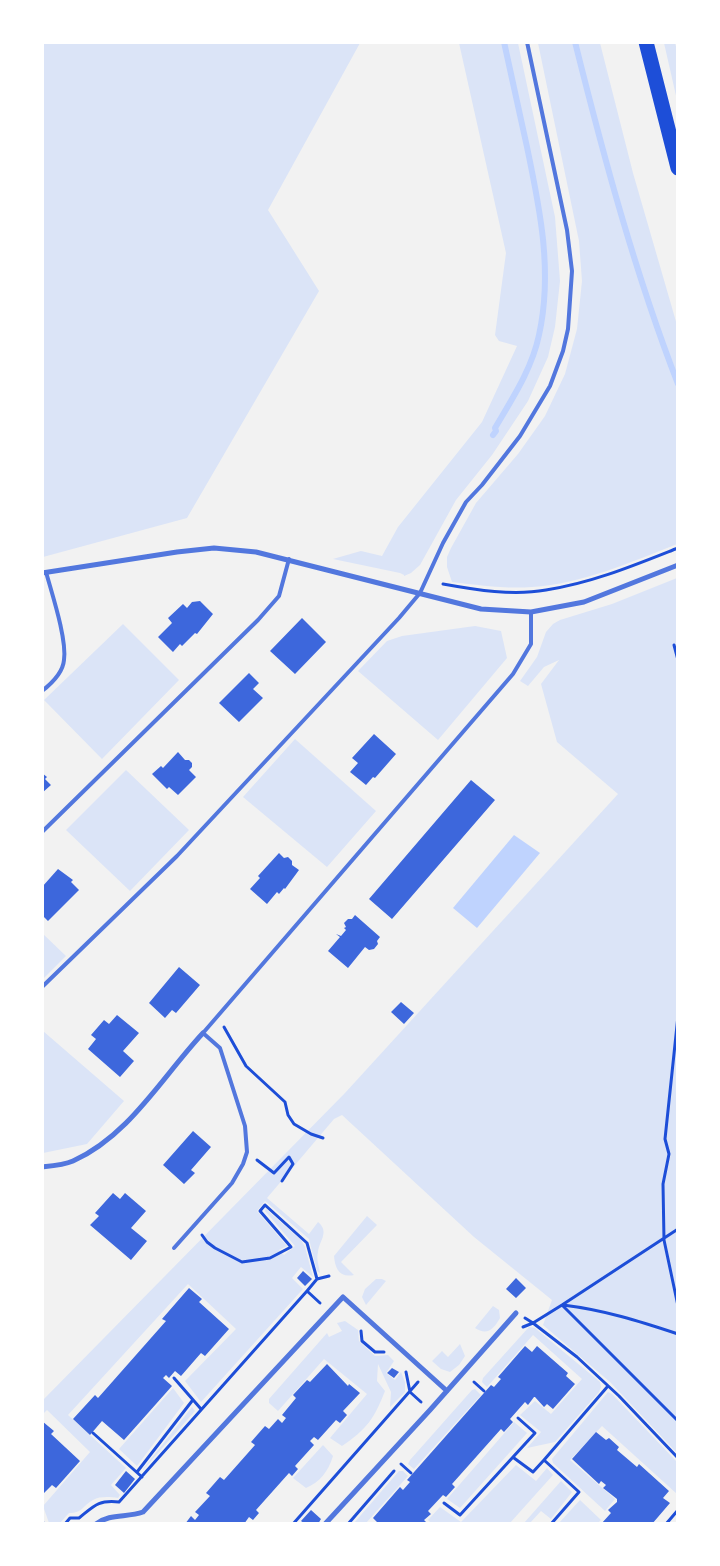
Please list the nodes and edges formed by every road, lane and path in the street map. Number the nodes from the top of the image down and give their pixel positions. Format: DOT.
graph roads {
  1 [pos="527,42"];
  2 [pos="646,42"];
  3 [pos="678,168"];
  4 [pos="678,548"];
  5 [pos="289,559"];
  6 [pos="678,565"];
  7 [pos="44,573"];
  8 [pos="426,581"];
  9 [pos="420,593"];
  10 [pos="531,612"];
  11 [pos="674,646"];
  12 [pos="678,660"];
  13 [pos="42,691"];
  14 [pos="42,832"];
  15 [pos="42,987"];
  16 [pos="217,1015"];
  17 [pos="678,1016"];
  18 [pos="203,1033"];
  19 [pos="322,1138"];
  20 [pos="247,1152"];
  21 [pos="42,1167"];
  22 [pos="282,1181"];
  23 [pos="195,1224"];
  24 [pos="678,1229"];
  25 [pos="664,1240"];
  26 [pos="174,1248"];
  27 [pos="329,1276"];
  28 [pos="317,1279"];
  29 [pos="307,1291"];
  30 [pos="562,1305"];
  31 [pos="678,1306"];
  32 [pos="329,1311"];
  33 [pos="516,1313"];
  34 [pos="534,1323"];
  35 [pos="360,1327"];
  36 [pos="678,1334"];
  37 [pos="387,1351"];
  38 [pos="405,1367"];
  39 [pos="426,1372"];
  40 [pos="174,1378"];
  41 [pos="474,1382"];
  42 [pos="608,1386"];
  43 [pos="448,1391"];
  44 [pos="484,1391"];
  45 [pos="410,1392"];
  46 [pos="192,1401"];
  47 [pos="201,1409"];
  48 [pos="518,1418"];
  49 [pos="678,1421"];
  50 [pos="93,1432"];
  51 [pos="514,1458"];
  52 [pos="678,1458"];
  53 [pos="544,1460"];
  54 [pos="401,1464"];
  55 [pos="137,1472"];
  56 [pos="411,1473"];
  57 [pos="142,1477"];
  58 [pos="444,1503"];
  59 [pos="678,1510"];
  60 [pos="65,1524"];
  61 [pos="96,1524"];
  62 [pos="292,1524"];
  63 [pos="325,1524"];
  64 [pos="551,1524"];
  65 [pos="666,1524"];
  1 -- 8 [label="lane"];
  2 -- 3 [label="highway"];
  4 -- 8 [label="path"];
  5 -- 7 [label="street"];
  5 -- 9 [label="street"];
  5 -- 14 [label="lane"];
  6 -- 10 [label="street"];
  7 -- 13 [label="lane"];
  8 -- 9 [label="lane"];
  9 -- 10 [label="street"];
  9 -- 15 [label="lane"];
  10 -- 16 [label="lane"];
  11 -- 12 [label="path"];
  16 -- 18 [label="lane"];
  16 -- 19 [label="path"];
  17 -- 25 [label="path"];
  18 -- 20 [label="lane"];
  18 -- 21 [label="street"];
  20 -- 22 [label="path"];
  20 -- 23 [label="lane"];
  23 -- 26 [label="lane"];
  23 -- 28 [label="path"];
  24 -- 25 [label="path"];
  25 -- 30 [label="path"];
  25 -- 31 [label="path"];
  27 -- 28 [label="path"];
  28 -- 29 [label="path"];
  29 -- 32 [label="path"];
  29 -- 47 [label="path"];
  30 -- 34 [label="path"];
  30 -- 36 [label="path"];
  30 -- 49 [label="path"];
  32 -- 39 [label="street"];
  32 -- 61 [label="street"];
  33 -- 34 [label="path"];
  33 -- 43 [label="street"];
  34 -- 42 [label="path"];
  35 -- 37 [label="path"];
  38 -- 45 [label="path"];
  39 -- 43 [label="street"];
  39 -- 45 [label="path"];
  40 -- 46 [label="path"];
  41 -- 44 [label="path"];
  42 -- 52 [label="path"];
  42 -- 53 [label="path"];
  43 -- 63 [label="street"];
  45 -- 62 [label="path"];
  46 -- 47 [label="path"];
  46 -- 55 [label="path"];
  47 -- 57 [label="path"];
  48 -- 51 [label="path"];
  50 -- 55 [label="path"];
  51 -- 53 [label="path"];
  51 -- 58 [label="path"];
  53 -- 64 [label="path"];
  54 -- 56 [label="path"];
  55 -- 57 [label="path"];
  57 -- 60 [label="path"];
  59 -- 65 [label="path"];
}
